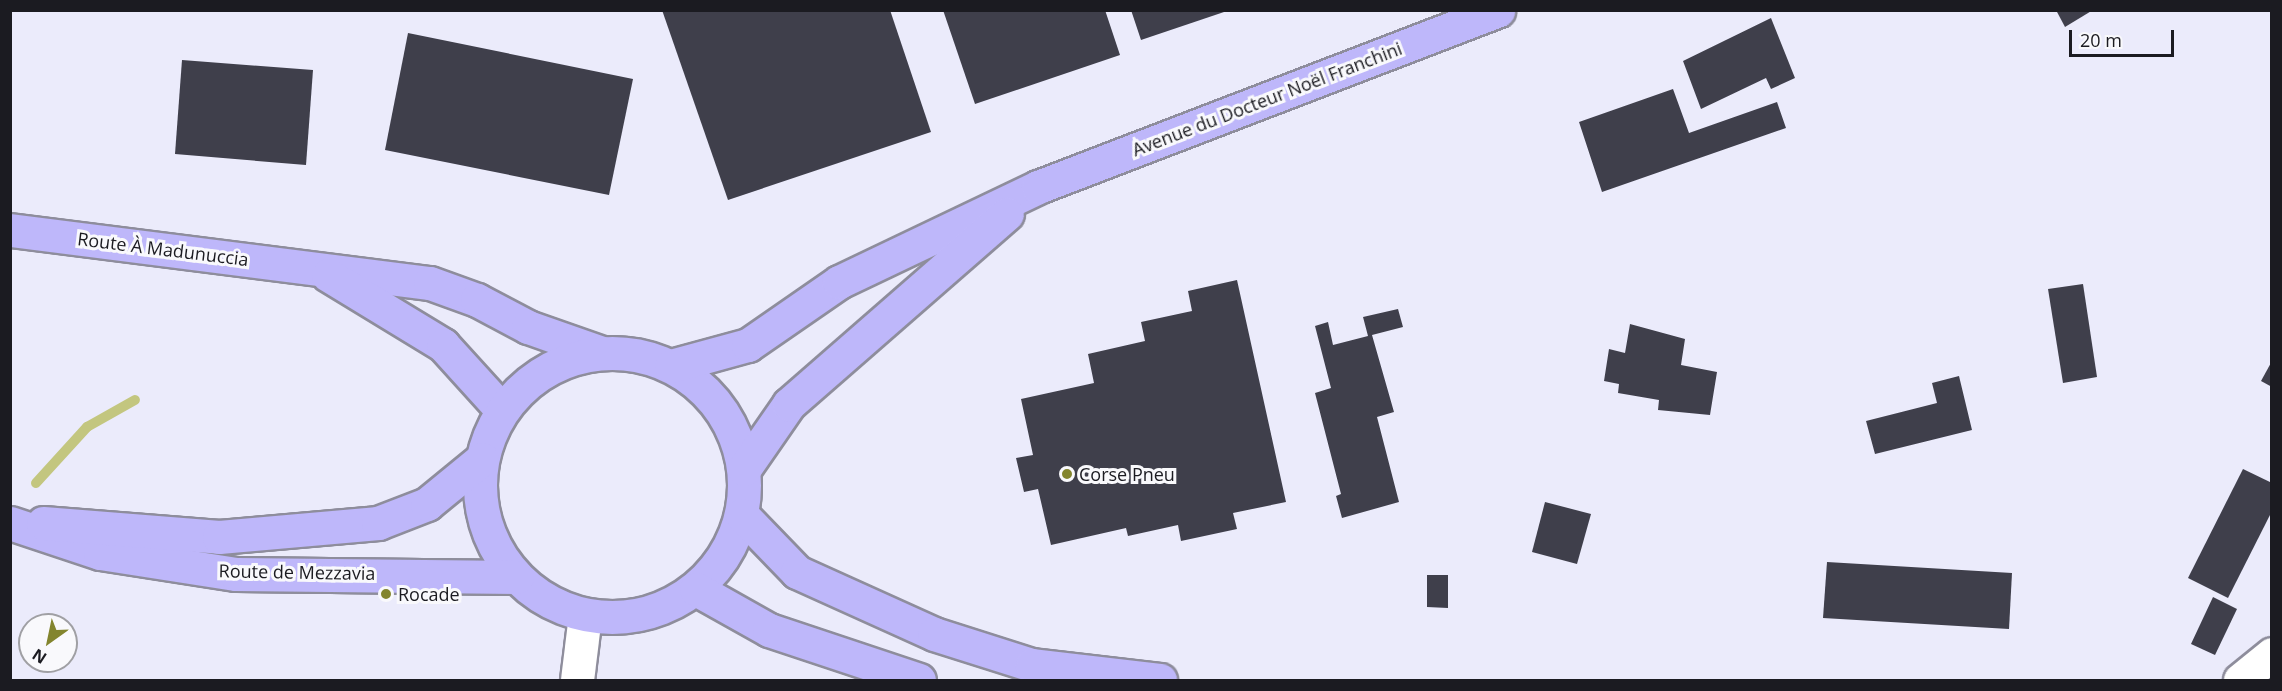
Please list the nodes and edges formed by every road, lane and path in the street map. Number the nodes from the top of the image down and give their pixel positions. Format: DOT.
graph roads {
  1 [pos="1498,10"];
  2 [pos="1038,187"];
  3 [pos="10,230"];
  4 [pos="316,268"];
  5 [pos="602,352"];
  6 [pos="671,366"];
  7 [pos="502,410"];
  8 [pos="482,459"];
  9 [pos="744,468"];
  10 [pos="742,515"];
  11 [pos="10,523"];
  12 [pos="517,577"];
  13 [pos="696,589"];
  14 [pos="585,615"];
  15 [pos="2271,654"];
  16 [pos="577,681"];
  17 [pos="919,681"];
  18 [pos="1160,681"];
  19 [pos="2240,681"];
  1 -- 2 [label="main road, Avenue du Docteur Noël Franchini"];
  2 -- 6 [label="main road, Avenue du Docteur Noël Franchini"];
  2 -- 9 [label="main road, Avenue du Docteur Noël Franchini"];
  3 -- 4 [label="main road, Route À Madunuccia"];
  4 -- 5 [label="main road, Route À Madunuccia"];
  4 -- 7 [label="main road, Route À Madunuccia"];
  5 -- 6 [label="main road"];
  5 -- 7 [label="main road"];
  6 -- 9 [label="main road"];
  7 -- 8 [label="main road"];
  8 -- 11 [label="main road, Route de Mezzavia"];
  8 -- 12 [label="main road"];
  9 -- 10 [label="main road"];
  10 -- 13 [label="main road"];
  10 -- 18 [label="main road"];
  11 -- 12 [label="main road, Route de Mezzavia"];
  12 -- 14 [label="main road"];
  13 -- 14 [label="main road"];
  13 -- 17 [label="main road"];
  14 -- 16 [label="street"];
  15 -- 19 [label="street"];
}
